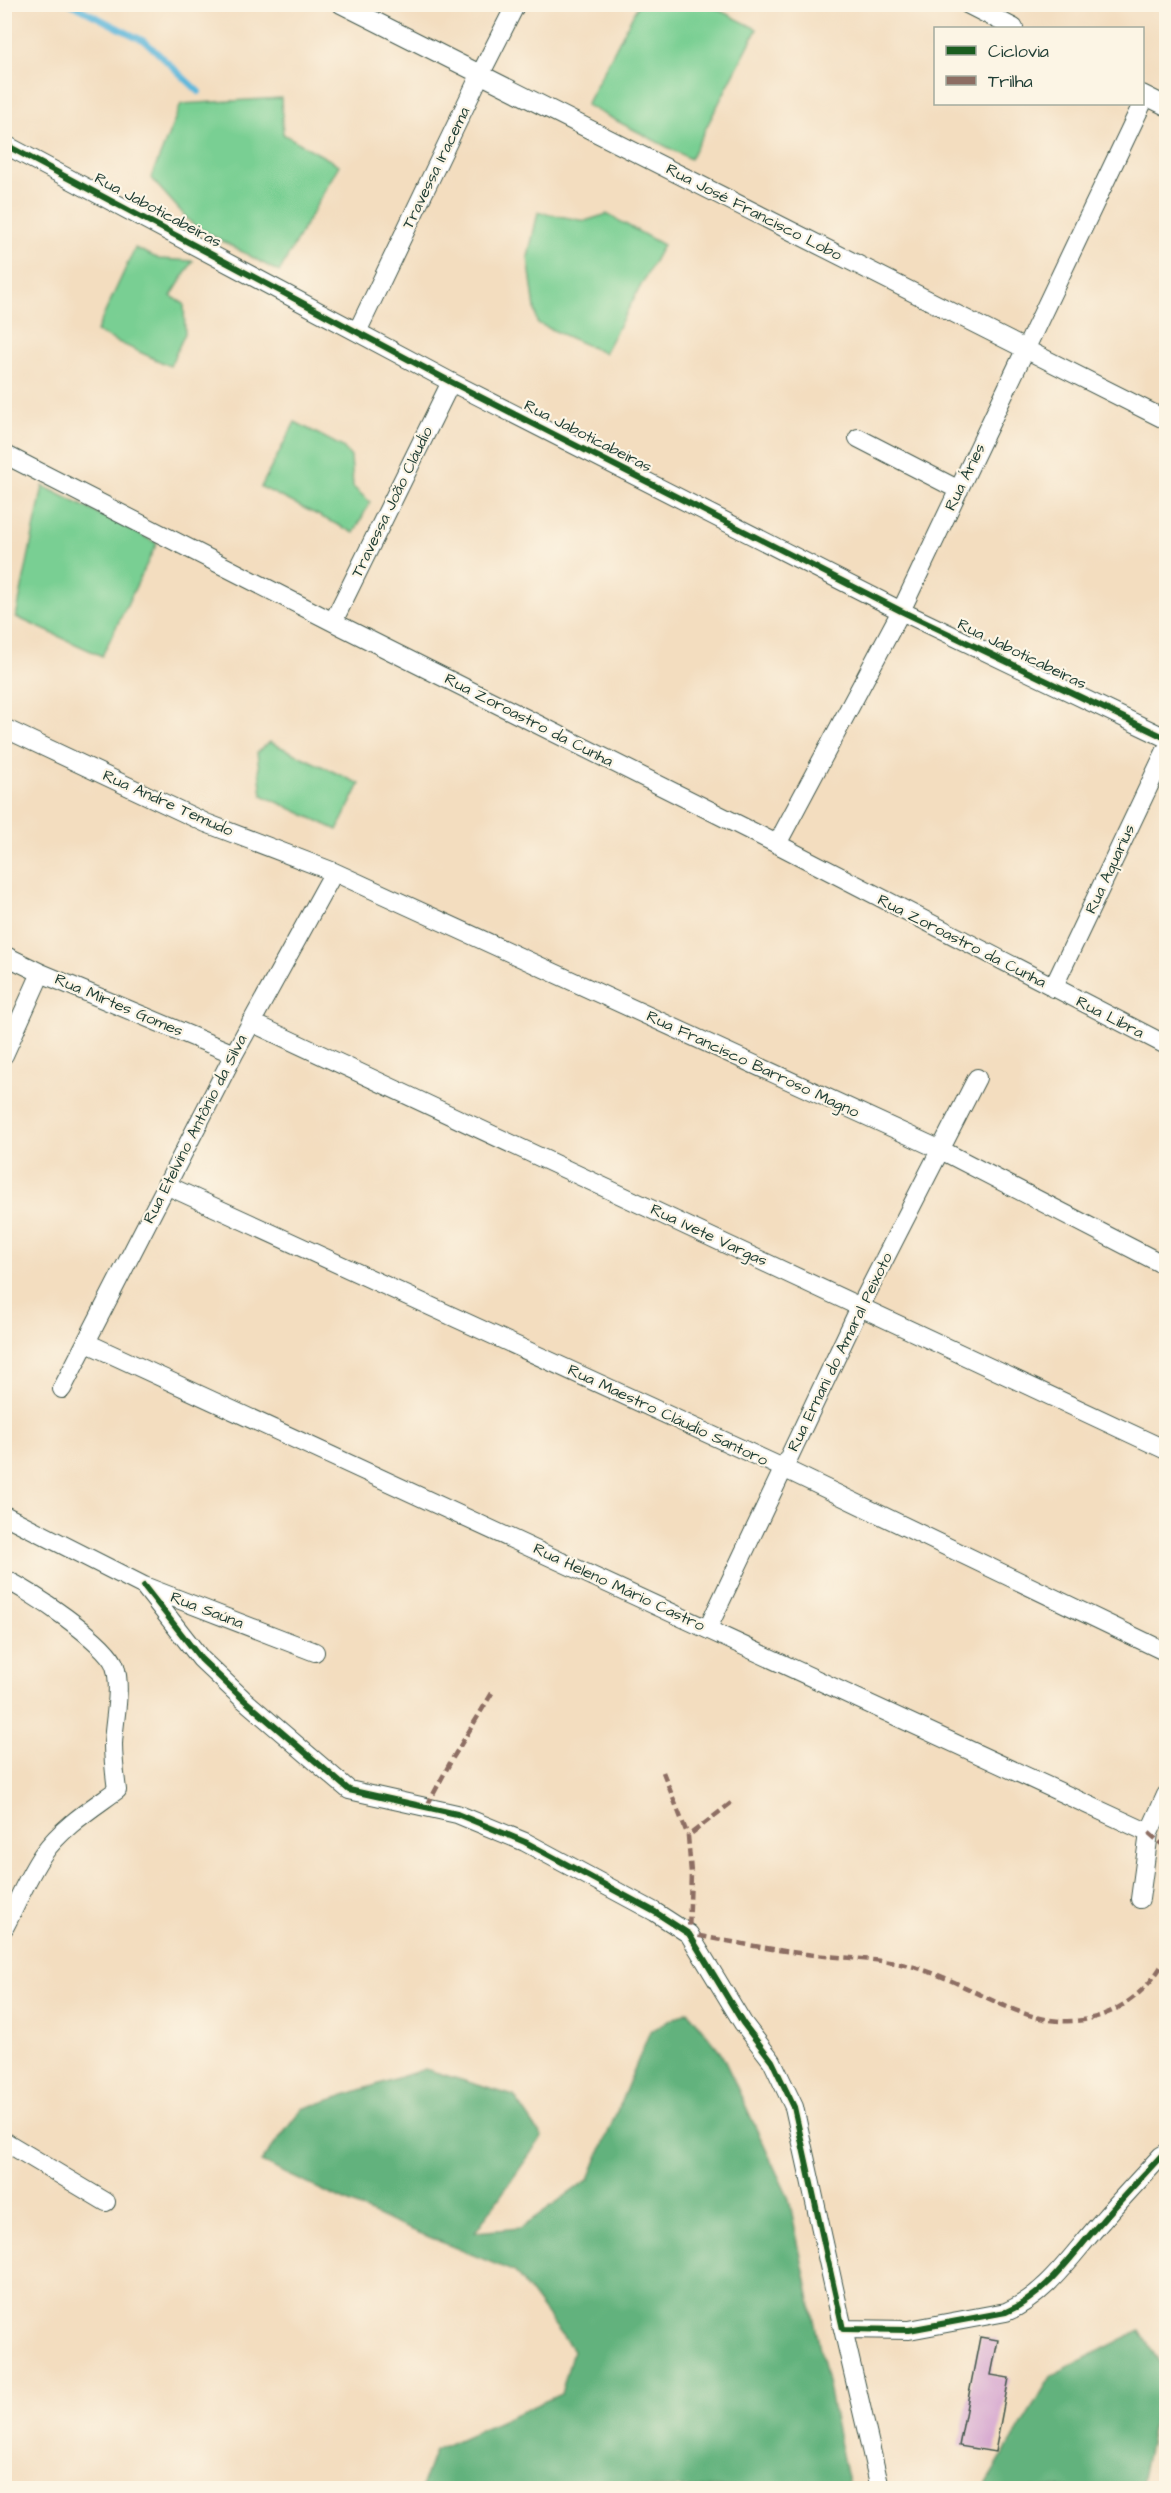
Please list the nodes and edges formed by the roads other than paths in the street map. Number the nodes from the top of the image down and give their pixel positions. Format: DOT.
graph roads {
  1 [pos="341,4"];
  2 [pos="516,4"];
  3 [pos="967,4"];
  4 [pos="1012,27"];
  5 [pos="481,73"];
  6 [pos="1144,99"];
  7 [pos="1140,105"];
  8 [pos="1167,106"];
  9 [pos="4,144"];
  10 [pos="357,332"];
  11 [pos="1026,350"];
  12 [pos="452,381"];
  13 [pos="1167,420"];
  14 [pos="858,438"];
  15 [pos="4,454"];
  16 [pos="959,490"];
  17 [pos="901,611"];
  18 [pos="333,622"];
  19 [pos="4,728"];
  20 [pos="1167,738"];
  21 [pos="1167,750"];
  22 [pos="777,844"];
  23 [pos="334,872"];
  24 [pos="4,955"];
  25 [pos="41,972"];
  26 [pos="1053,988"];
  27 [pos="250,1022"];
  28 [pos="1167,1045"];
  29 [pos="234,1054"];
  30 [pos="4,1055"];
  31 [pos="977,1078"];
  32 [pos="941,1150"];
  33 [pos="166,1185"];
  34 [pos="1167,1266"];
  35 [pos="861,1305"];
  36 [pos="87,1343"];
  37 [pos="62,1389"];
  38 [pos="1167,1450"];
  39 [pos="783,1468"];
  40 [pos="4,1515"];
  41 [pos="4,1579"];
  42 [pos="144,1586"];
  43 [pos="708,1628"];
  44 [pos="315,1652"];
  45 [pos="1167,1652"];
  46 [pos="1167,1795"];
  47 [pos="1149,1833"];
  48 [pos="1140,1899"];
  49 [pos="4,1928"];
  50 [pos="4,2141"];
  51 [pos="1167,2153"];
  52 [pos="106,2202"];
  53 [pos="843,2329"];
  54 [pos="880,2488"];
  1 -- 5 [label="street, Rua José Francisco Lobo"];
  2 -- 5 [label="street, Travessa Iracema"];
  3 -- 4 [label="street"];
  5 -- 10 [label="street, Travessa Iracema"];
  5 -- 11 [label="street, Rua José Francisco Lobo"];
  6 -- 8 [label="street"];
  7 -- 11 [label="street, Rua Áries"];
  9 -- 10 [label="street, Rua Jaboticabeiras"];
  10 -- 12 [label="street, Rua Jaboticabeiras"];
  11 -- 13 [label="street, Rua José Francisco Lobo"];
  11 -- 16 [label="street, Rua Áries"];
  12 -- 17 [label="street, Rua Jaboticabeiras"];
  12 -- 18 [label="street, Travessa João Cláudio"];
  14 -- 16 [label="street"];
  15 -- 18 [label="street, Rua Zoroastro da Cunha"];
  16 -- 17 [label="street, Rua Áries"];
  17 -- 20 [label="street, Rua Jaboticabeiras"];
  17 -- 22 [label="street, Rua Áries"];
  18 -- 22 [label="street, Rua Zoroastro da Cunha"];
  19 -- 23 [label="street, Rua Andre Temudo"];
  21 -- 26 [label="street, Rua Aquarius"];
  22 -- 26 [label="street, Rua Zoroastro da Cunha"];
  23 -- 27 [label="street, Rua Etelvino Antônio da Silva"];
  23 -- 32 [label="street, Rua Francisco Barroso Magno"];
  24 -- 25 [label="street, Rua Mirtes Gomes"];
  25 -- 29 [label="street, Rua Mirtes Gomes"];
  25 -- 30 [label="street"];
  26 -- 28 [label="street, Rua Libra"];
  27 -- 29 [label="street, Rua Etelvino Antônio da Silva"];
  27 -- 35 [label="street, Rua Ivete Vargas"];
  29 -- 33 [label="street, Rua Etelvino Antônio da Silva"];
  31 -- 32 [label="street, Rua Ernani do Amaral Peixoto"];
  32 -- 34 [label="street, Rua Francisco Barroso Magno"];
  32 -- 35 [label="street, Rua Ernani do Amaral Peixoto"];
  33 -- 36 [label="street, Rua Etelvino Antônio da Silva"];
  33 -- 39 [label="street, Rua Maestro Cláudio Santoro"];
  35 -- 38 [label="street, Rua Ivete Vargas"];
  35 -- 39 [label="street, Rua Ernani do Amaral Peixoto"];
  36 -- 37 [label="street, Rua Etelvino Antônio da Silva"];
  36 -- 43 [label="street, Rua Heleno Mário Castro"];
  39 -- 43 [label="street, Rua Ernani do Amaral Peixoto"];
  39 -- 45 [label="street, Rua Maestro Cláudio Santoro"];
  40 -- 42 [label="street, Rua Saúna"];
  41 -- 49 [label="street"];
  42 -- 44 [label="street, Rua Saúna"];
  42 -- 53 [label="street"];
  43 -- 47 [label="street, Rua Heleno Mário Castro"];
  46 -- 47 [label="street"];
  47 -- 48 [label="street"];
  50 -- 52 [label="street"];
  51 -- 53 [label="street"];
  53 -- 54 [label="street"];
}
